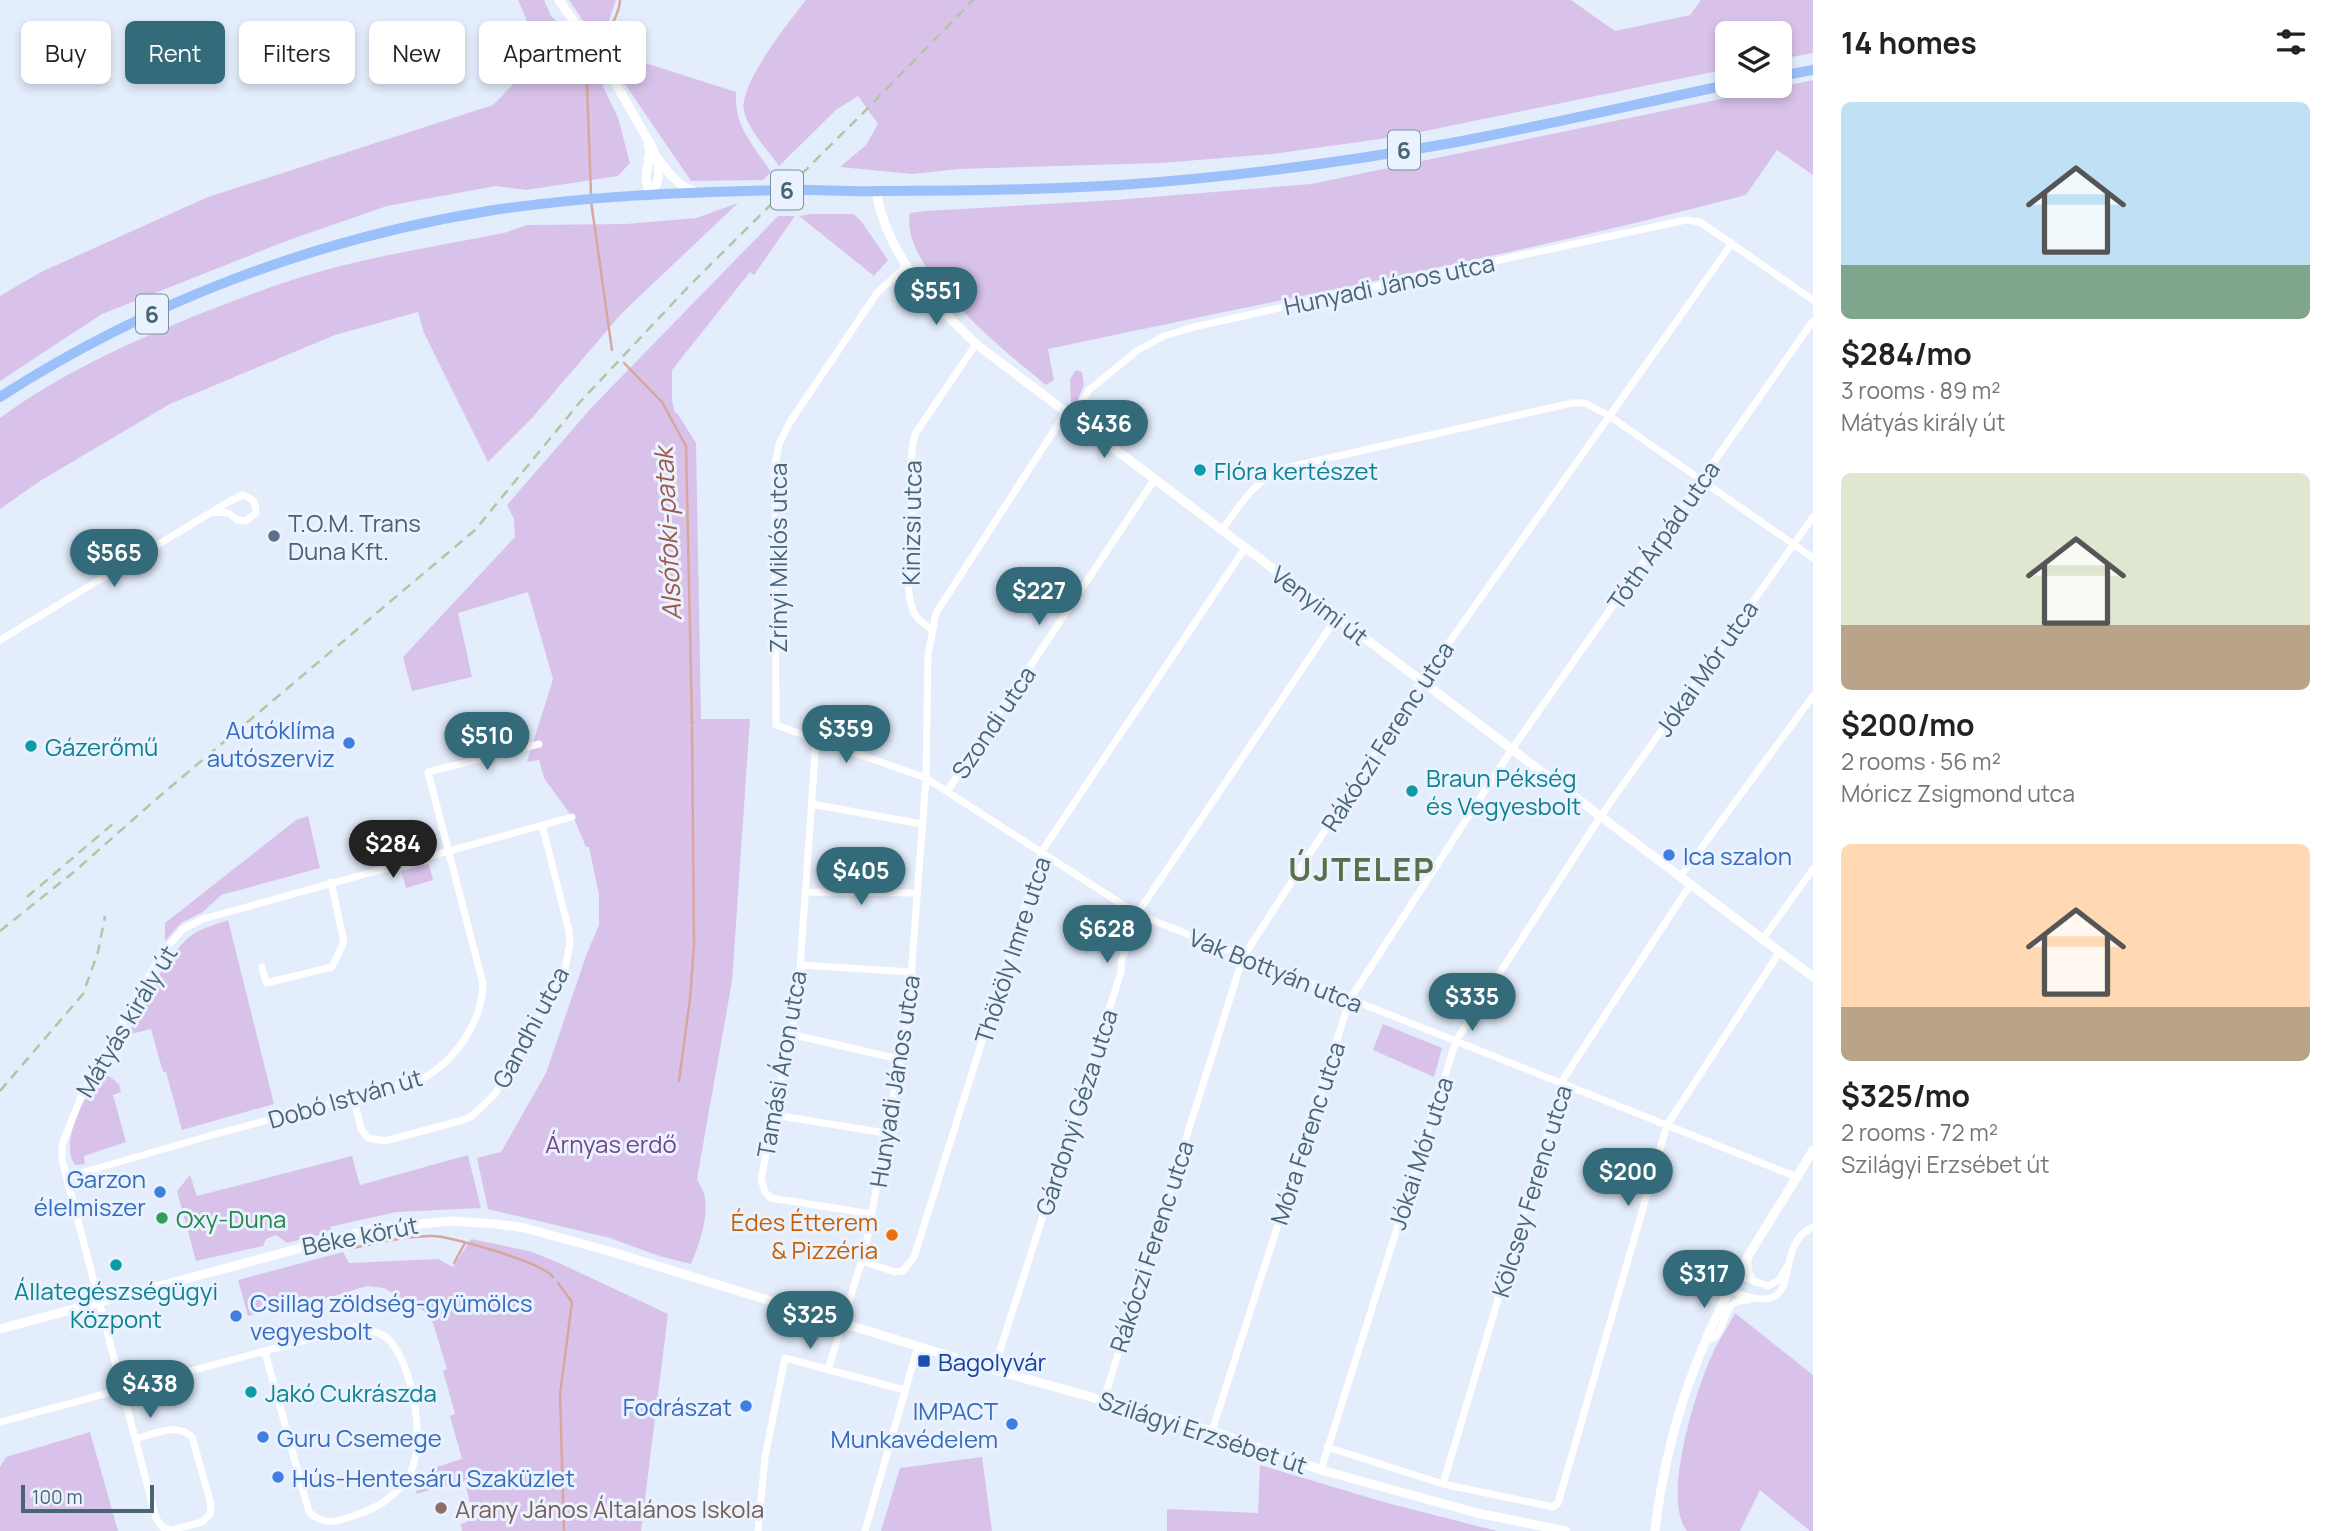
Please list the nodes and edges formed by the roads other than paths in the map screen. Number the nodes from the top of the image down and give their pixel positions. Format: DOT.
graph roads {
  1 [pos="559,0"];
  2 [pos="1813,70"];
  3 [pos="1792,74"];
  4 [pos="1715,87"];
  5 [pos="646,136"];
  6 [pos="658,159"];
  7 [pos="646,177"];
  8 [pos="876,191"];
  9 [pos="698,193"];
  10 [pos="649,195"];
  11 [pos="626,197"];
  12 [pos="1732,243"];
  13 [pos="907,265"];
  14 [pos="1813,300"];
  15 [pos="1813,321"];
  16 [pos="976,344"];
  17 [pos="0,397"];
  18 [pos="1069,415"];
  19 [pos="1608,415"];
  20 [pos="1154,480"];
  21 [pos="1701,480"];
  22 [pos="212,512"];
  23 [pos="1813,517"];
  24 [pos="1222,530"];
  25 [pos="1794,545"];
  26 [pos="1245,548"];
  27 [pos="1813,558"];
  28 [pos="1337,617"];
  29 [pos="932,629"];
  30 [pos="0,640"];
  31 [pos="1421,682"];
  32 [pos="1813,696"];
  33 [pos="776,725"];
  34 [pos="816,740"];
  35 [pos="539,744"];
  36 [pos="1513,749"];
  37 [pos="926,778"];
  38 [pos="947,790"];
  39 [pos="811,804"];
  40 [pos="572,817"];
  41 [pos="1600,817"];
  42 [pos="922,824"];
  43 [pos="542,825"];
  44 [pos="448,850"];
  45 [pos="1042,851"];
  46 [pos="1813,869"];
  47 [pos="1680,877"];
  48 [pos="331,882"];
  49 [pos="1690,885"];
  50 [pos="805,892"];
  51 [pos="917,893"];
  52 [pos="1137,914"];
  53 [pos="1762,940"];
  54 [pos="1779,953"];
  55 [pos="1243,957"];
  56 [pos="800,965"];
  57 [pos="262,967"];
  58 [pos="912,972"];
  59 [pos="1813,977"];
  60 [pos="1350,999"];
  61 [pos="790,1034"];
  62 [pos="1456,1041"];
  63 [pos="899,1059"];
  64 [pos="1562,1084"];
  65 [pos="354,1099"];
  66 [pos="774,1115"];
  67 [pos="1667,1125"];
  68 [pos="886,1133"];
  69 [pos="1813,1150"];
  70 [pos="67,1177"];
  71 [pos="1797,1177"];
  72 [pos="872,1214"];
  73 [pos="1813,1227"];
  74 [pos="1748,1256"];
  75 [pos="862,1261"];
  76 [pos="1790,1261"];
  77 [pos="1737,1275"];
  78 [pos="1755,1283"];
  79 [pos="1729,1290"];
  80 [pos="1754,1300"];
  81 [pos="100,1301"];
  82 [pos="842,1324"];
  83 [pos="0,1329"];
  84 [pos="1705,1342"];
  85 [pos="918,1346"];
  86 [pos="265,1352"];
  87 [pos="994,1369"];
  88 [pos="828,1370"];
  89 [pos="121,1389"];
  90 [pos="904,1390"];
  91 [pos="1104,1399"];
  92 [pos="0,1422"];
  93 [pos="1212,1431"];
  94 [pos="135,1439"];
  95 [pos="1327,1447"];
  96 [pos="1321,1469"];
  97 [pos="1443,1484"];
  98 [pos="172,1531"];
  99 [pos="758,1531"];
  100 [pos="865,1531"];
  101 [pos="1560,1531"];
  102 [pos="1655,1531"];
  1 -- 5 [label="street"];
  2 -- 3 [label="main road"];
  4 -- 8 [label="main road, 6"];
  5 -- 6 [label="street"];
  5 -- 7 [label="street"];
  6 -- 9 [label="street"];
  6 -- 10 [label="street"];
  7 -- 10 [label="street"];
  7 -- 11 [label="street"];
  8 -- 9 [label="main road, 6"];
  8 -- 13 [label="street, Venyimi út"];
  9 -- 10 [label="main road, 6"];
  10 -- 11 [label="main road, 6"];
  11 -- 17 [label="main road, 6"];
  12 -- 14 [label="street, Hunyadi János utca"];
  12 -- 18 [label="street, Hunyadi János utca"];
  12 -- 19 [label="street, Rákóczi Ferenc utca"];
  13 -- 16 [label="street, Venyimi út"];
  13 -- 33 [label="street, Zrínyi Miklós utca"];
  15 -- 21 [label="street, Tóth Árpád utca"];
  16 -- 18 [label="street, Venyimi út"];
  16 -- 29 [label="street, Kinizsi utca"];
  18 -- 20 [label="street, Venyimi út"];
  18 -- 29 [label="street, Hunyadi János utca"];
  19 -- 21 [label="street"];
  19 -- 24 [label="street"];
  19 -- 31 [label="street, Rákóczi Ferenc utca"];
  20 -- 24 [label="street, Venyimi út"];
  20 -- 38 [label="street, Szondi utca"];
  21 -- 25 [label="street"];
  21 -- 36 [label="street, Tóth Árpád utca"];
  22 -- 22 [label="street"];
  22 -- 30 [label="street"];
  23 -- 25 [label="street, Jókai Mór utca"];
  24 -- 26 [label="street, Venyimi út"];
  25 -- 27 [label="street"];
  25 -- 41 [label="street, Jókai Mór utca"];
  26 -- 28 [label="street, Venyimi út"];
  26 -- 45 [label="street, Thököly Imre utca"];
  28 -- 31 [label="street, Venyimi út"];
  28 -- 52 [label="street, Gárdonyi Géza utca"];
  29 -- 37 [label="street, Hunyadi János utca"];
  31 -- 36 [label="street, Venyimi út"];
  31 -- 55 [label="street, Rákóczi Ferenc utca"];
  32 -- 47 [label="street"];
  33 -- 34 [label="street, Vak Bottyán utca"];
  34 -- 37 [label="street, Vak Bottyán utca"];
  34 -- 39 [label="street, Tamási Áron utca"];
  35 -- 44 [label="street, Dobó István út"];
  36 -- 41 [label="street, Venyimi út"];
  36 -- 60 [label="street, Móra Ferenc utca"];
  37 -- 38 [label="street, Vak Bottyán utca"];
  37 -- 42 [label="street, Hunyadi János utca"];
  38 -- 45 [label="street, Vak Bottyán utca"];
  39 -- 42 [label="street"];
  39 -- 50 [label="street, Tamási Áron utca"];
  40 -- 43 [label="street"];
  41 -- 47 [label="street, Venyimi út"];
  41 -- 62 [label="street, Jókai Mór utca"];
  42 -- 51 [label="street, Hunyadi János utca"];
  43 -- 44 [label="street"];
  43 -- 65 [label="street, Gandhi utca"];
  44 -- 48 [label="street, Mátyás király út"];
  44 -- 65 [label="street, Dobó István út"];
  45 -- 52 [label="street, Vak Bottyán utca"];
  45 -- 75 [label="street, Thököly Imre utca"];
  46 -- 53 [label="street"];
  47 -- 49 [label="street, Venyimi út"];
  48 -- 57 [label="street"];
  48 -- 70 [label="street, Mátyás király út"];
  49 -- 53 [label="street, Venyimi út"];
  49 -- 64 [label="street, Kölcsey Ferenc utca"];
  50 -- 51 [label="street"];
  50 -- 56 [label="street, Tamási Áron utca"];
  51 -- 58 [label="street, Hunyadi János utca"];
  52 -- 55 [label="street, Vak Bottyán utca"];
  52 -- 87 [label="street, Gárdonyi Géza utca"];
  53 -- 54 [label="street, Venyimi út"];
  54 -- 59 [label="street, Venyimi út"];
  54 -- 67 [label="street"];
  55 -- 60 [label="street, Vak Bottyán utca"];
  55 -- 91 [label="street, Rákóczi Ferenc utca"];
  56 -- 58 [label="street"];
  56 -- 61 [label="street, Tamási Áron utca"];
  58 -- 63 [label="street, Hunyadi János utca"];
  60 -- 62 [label="street, Vak Bottyán utca"];
  60 -- 93 [label="street, Móra Ferenc utca"];
  61 -- 63 [label="street"];
  61 -- 66 [label="street, Tamási Áron utca"];
  62 -- 64 [label="street, Vak Bottyán utca"];
  62 -- 95 [label="street, Jókai Mór utca"];
  63 -- 68 [label="street, Hunyadi János utca"];
  64 -- 67 [label="street, Vak Bottyán utca"];
  64 -- 97 [label="street, Kölcsey Ferenc utca"];
  65 -- 70 [label="street, Dobó István út"];
  66 -- 68 [label="street"];
  66 -- 72 [label="street, Tamási Áron utca"];
  67 -- 71 [label="street, Vak Bottyán utca"];
  67 -- 97 [label="street, Szilágyi Erzsébet út"];
  68 -- 72 [label="street, Hunyadi János utca"];
  69 -- 71 [label="street"];
  70 -- 81 [label="street, Mátyás király út"];
  71 -- 74 [label="street"];
  72 -- 75 [label="street, Hunyadi János utca"];
  73 -- 76 [label="street"];
  74 -- 77 [label="street"];
  74 -- 78 [label="street"];
  75 -- 82 [label="street, Hunyadi János utca"];
  76 -- 78 [label="street"];
  76 -- 80 [label="street"];
  77 -- 78 [label="street"];
  77 -- 79 [label="street"];
  79 -- 80 [label="street"];
  79 -- 84 [label="street"];
  80 -- 84 [label="street"];
  81 -- 82 [label="street, Béke körút"];
  81 -- 83 [label="street, Béke körút"];
  81 -- 89 [label="street, Mátyás király út"];
  82 -- 85 [label="street, Szilágyi Erzsébet út"];
  82 -- 88 [label="street, Hunyadi János utca"];
  84 -- 102 [label="street"];
  85 -- 87 [label="street, Szilágyi Erzsébet út"];
  85 -- 90 [label="street"];
  86 -- 86 [label="street"];
  86 -- 89 [label="street"];
  87 -- 91 [label="street, Szilágyi Erzsébet út"];
  88 -- 90 [label="street"];
  88 -- 99 [label="street"];
  89 -- 92 [label="street"];
  89 -- 94 [label="street, Mátyás király út"];
  90 -- 100 [label="street"];
  91 -- 93 [label="street, Szilágyi Erzsébet út"];
  93 -- 96 [label="street, Szilágyi Erzsébet út"];
  94 -- 98 [label="street, Mátyás király út"];
  94 -- 98 [label="street"];
  95 -- 96 [label="street, Jókai Mór utca"];
  95 -- 97 [label="street, Szilágyi Erzsébet út"];
  96 -- 101 [label="street, Szilágyi Erzsébet út"];
}
